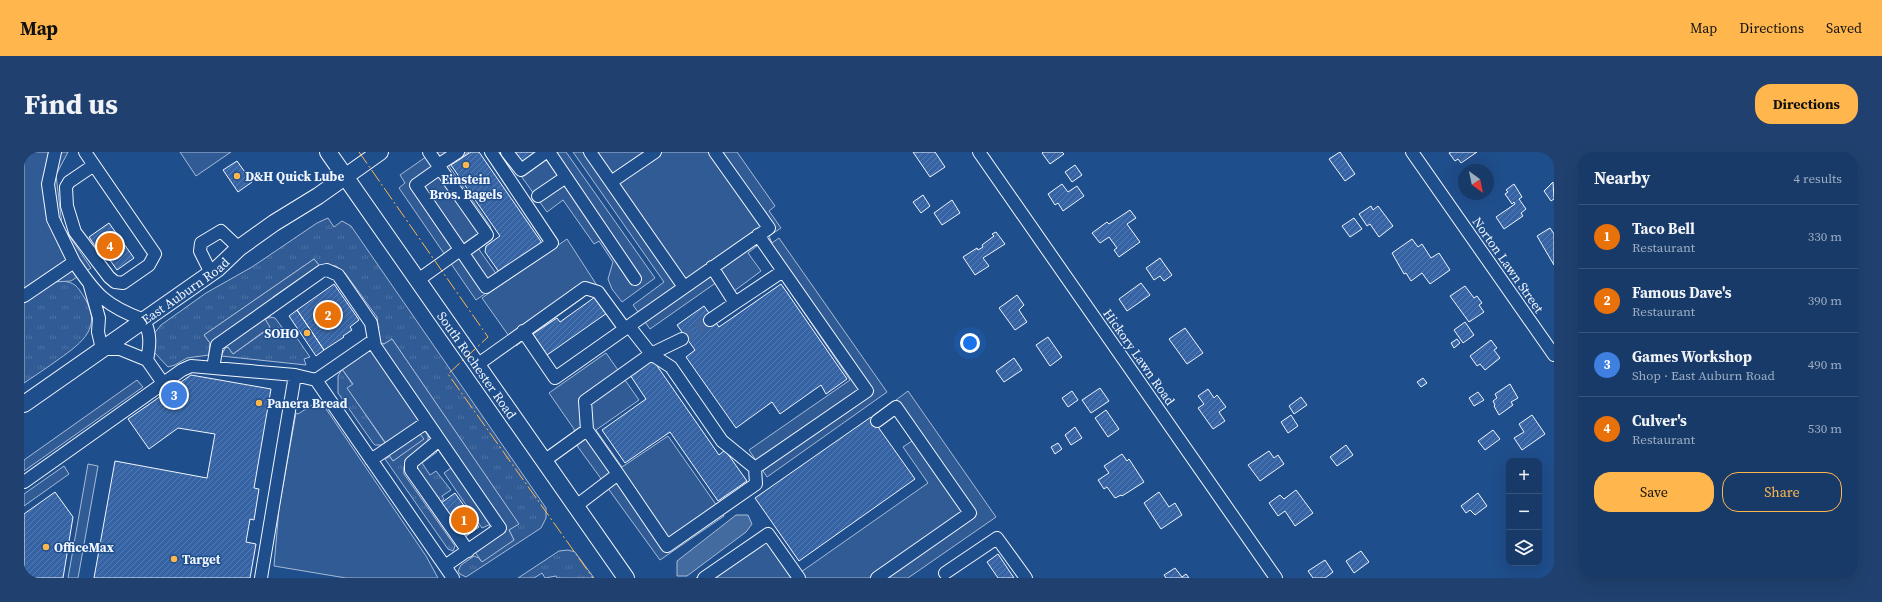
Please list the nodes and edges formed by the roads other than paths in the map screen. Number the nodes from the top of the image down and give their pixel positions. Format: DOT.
graph roads {
  1 [pos="55,152"];
  2 [pos="85,152"];
  3 [pos="328,152"];
  4 [pos="380,152"];
  5 [pos="429,152"];
  6 [pos="458,152"];
  7 [pos="491,152"];
  8 [pos="507,152"];
  9 [pos="548,152"];
  10 [pos="590,152"];
  11 [pos="655,152"];
  12 [pos="715,152"];
  13 [pos="979,152"];
  14 [pos="1412,152"];
  15 [pos="94,165"];
  16 [pos="439,166"];
  17 [pos="346,176"];
  18 [pos="566,177"];
  19 [pos="611,182"];
  20 [pos="538,196"];
  21 [pos="758,235"];
  22 [pos="239,248"];
  23 [pos="461,251"];
  24 [pos="74,262"];
  25 [pos="712,267"];
  26 [pos="783,271"];
  27 [pos="211,273"];
  28 [pos="635,279"];
  29 [pos="418,280"];
  30 [pos="90,286"];
  31 [pos="684,287"];
  32 [pos="24,296"];
  33 [pos="735,303"];
  34 [pos="144,320"];
  35 [pos="710,320"];
  36 [pos="627,328"];
  37 [pos="523,331"];
  38 [pos="682,339"];
  39 [pos="374,340"];
  40 [pos="102,349"];
  41 [pos="651,354"];
  42 [pos="1554,355"];
  43 [pos="148,360"];
  44 [pos="477,365"];
  45 [pos="213,368"];
  46 [pos="294,375"];
  47 [pos="316,380"];
  48 [pos="163,383"];
  49 [pos="24,404"];
  50 [pos="877,421"];
  51 [pos="427,422"];
  52 [pos="586,430"];
  53 [pos="439,440"];
  54 [pos="371,460"];
  55 [pos="544,460"];
  56 [pos="755,468"];
  57 [pos="618,474"];
  58 [pos="24,482"];
  59 [pos="576,506"];
  60 [pos="468,551"];
  61 [pos="445,566"];
  62 [pos="944,576"];
  63 [pos="261,578"];
  64 [pos="453,578"];
  65 [pos="626,578"];
  66 [pos="704,578"];
  67 [pos="799,578"];
  68 [pos="877,578"];
  69 [pos="1026,578"];
  70 [pos="1276,578"];
  1 -- 24 [label="street"];
  2 -- 15 [label="street"];
  3 -- 17 [label="main road, South Rochester Road"];
  4 -- 17 [label="main road, East Auburn Road"];
  5 -- 16 [label="street"];
  6 -- 16 [label="street"];
  7 -- 23 [label="street"];
  8 -- 9 [label="street"];
  9 -- 18 [label="street"];
  10 -- 19 [label="street"];
  11 -- 19 [label="street"];
  12 -- 21 [label="street"];
  13 -- 70 [label="street, Hickory Lawn Road"];
  14 -- 42 [label="street, Norton Lawn Street"];
  15 -- 15 [label="street"];
  16 -- 23 [label="street"];
  16 -- 23 [label="street"];
  17 -- 22 [label="main road, East Auburn Road"];
  17 -- 29 [label="main road, South Rochester Road"];
  18 -- 20 [label="street"];
  18 -- 28 [label="street"];
  19 -- 31 [label="street"];
  21 -- 25 [label="street"];
  21 -- 26 [label="street"];
  22 -- 27 [label="main road, East Auburn Road"];
  22 -- 27 [label="street"];
  23 -- 29 [label="street"];
  24 -- 30 [label="street"];
  24 -- 32 [label="street"];
  25 -- 31 [label="street"];
  25 -- 33 [label="street"];
  26 -- 33 [label="street"];
  26 -- 56 [label="street"];
  27 -- 34 [label="main road, East Auburn Road"];
  29 -- 44 [label="main road, South Rochester Road"];
  30 -- 34 [label="street"];
  30 -- 40 [label="street"];
  31 -- 36 [label="street"];
  33 -- 35 [label="street"];
  34 -- 40 [label="main road, East Auburn Road"];
  34 -- 43 [label="street"];
  36 -- 37 [label="street"];
  36 -- 37 [label="street"];
  36 -- 41 [label="street"];
  37 -- 44 [label="street"];
  38 -- 41 [label="street"];
  39 -- 45 [label="street"];
  39 -- 47 [label="street"];
  39 -- 51 [label="street"];
  40 -- 43 [label="street"];
  40 -- 49 [label="main road, East Auburn Road"];
  41 -- 52 [label="street"];
  41 -- 56 [label="street"];
  43 -- 48 [label="street"];
  44 -- 55 [label="main road, South Rochester Road"];
  45 -- 46 [label="street"];
  45 -- 48 [label="street"];
  46 -- 47 [label="street"];
  46 -- 63 [label="street"];
  47 -- 54 [label="street"];
  48 -- 58 [label="street"];
  50 -- 68 [label="street"];
  51 -- 53 [label="street"];
  51 -- 54 [label="street"];
  52 -- 55 [label="street"];
  52 -- 57 [label="street"];
  53 -- 60 [label="street"];
  53 -- 60 [label="street"];
  54 -- 61 [label="street"];
  55 -- 59 [label="main road, South Rochester Road"];
  56 -- 57 [label="street"];
  57 -- 59 [label="street"];
  59 -- 65 [label="main road, South Rochester Road"];
  60 -- 61 [label="street"];
  61 -- 64 [label="street"];
  62 -- 69 [label="street"];
  66 -- 67 [label="street"];
}
